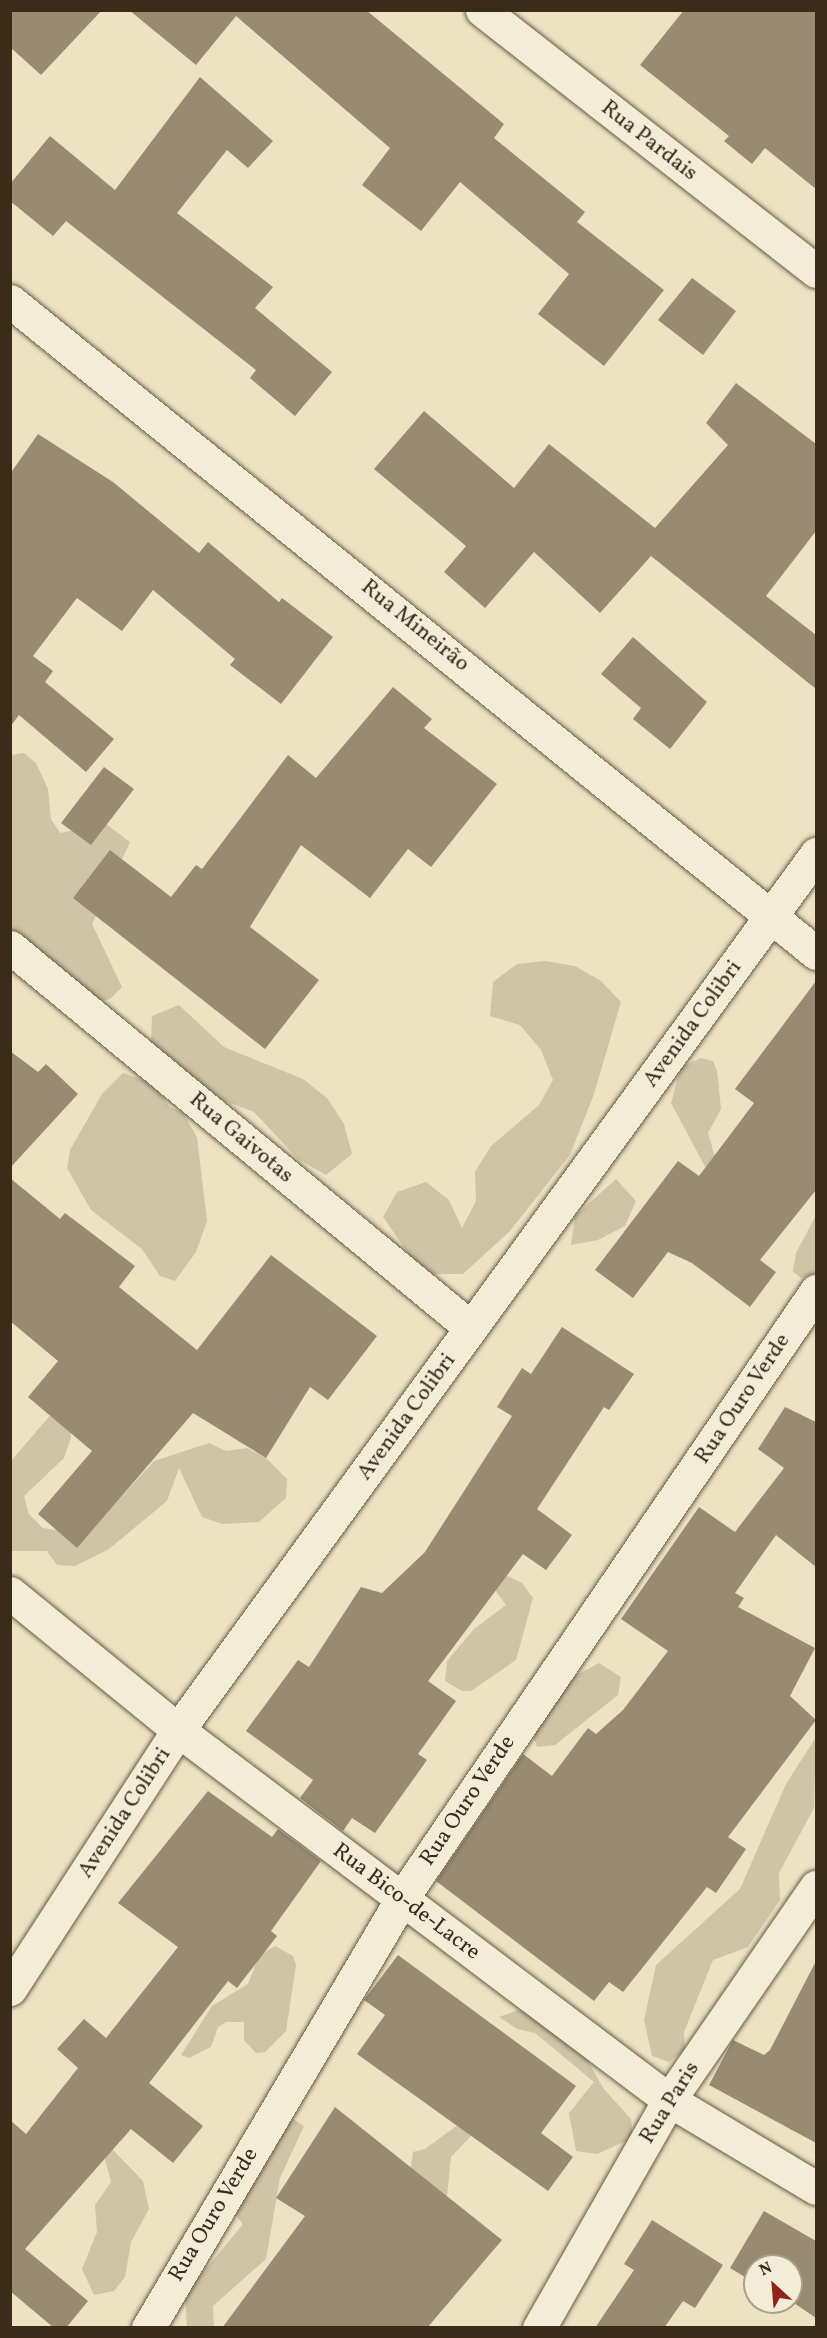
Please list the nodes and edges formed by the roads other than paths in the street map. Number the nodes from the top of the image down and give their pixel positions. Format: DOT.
graph roads {
  1 [pos="482,10"];
  2 [pos="816,271"];
  3 [pos="10,301"];
  4 [pos="816,855"];
  5 [pos="774,913"];
  6 [pos="10,947"];
  7 [pos="816,953"];
  8 [pos="816,1291"];
  9 [pos="471,1328"];
  10 [pos="10,1593"];
  11 [pos="178,1730"];
  12 [pos="816,1887"];
  13 [pos="402,1898"];
  14 [pos="10,1989"];
  15 [pos="669,2100"];
  16 [pos="816,2188"];
  17 [pos="148,2328"];
  18 [pos="538,2328"];
  1 -- 2 [label="street, Rua Pardais"];
  3 -- 5 [label="street, Rua Mineirão"];
  4 -- 5 [label="street, Avenida Colibri"];
  5 -- 7 [label="street, Rua Mineirão"];
  5 -- 9 [label="street, Avenida Colibri"];
  6 -- 9 [label="street, Rua Gaivotas"];
  8 -- 13 [label="street, Rua Ouro Verde"];
  9 -- 11 [label="street, Avenida Colibri"];
  10 -- 11 [label="street, Rua Bico-de-Lacre"];
  11 -- 13 [label="street, Rua Bico-de-Lacre"];
  11 -- 14 [label="street, Avenida Colibri"];
  12 -- 15 [label="street, Rua Paris"];
  13 -- 15 [label="street, Rua Bico-de-Lacre"];
  13 -- 17 [label="street, Rua Ouro Verde"];
  15 -- 16 [label="street, Rua Bico-de-Lacre"];
  15 -- 18 [label="street, Rua Paris"];
}
